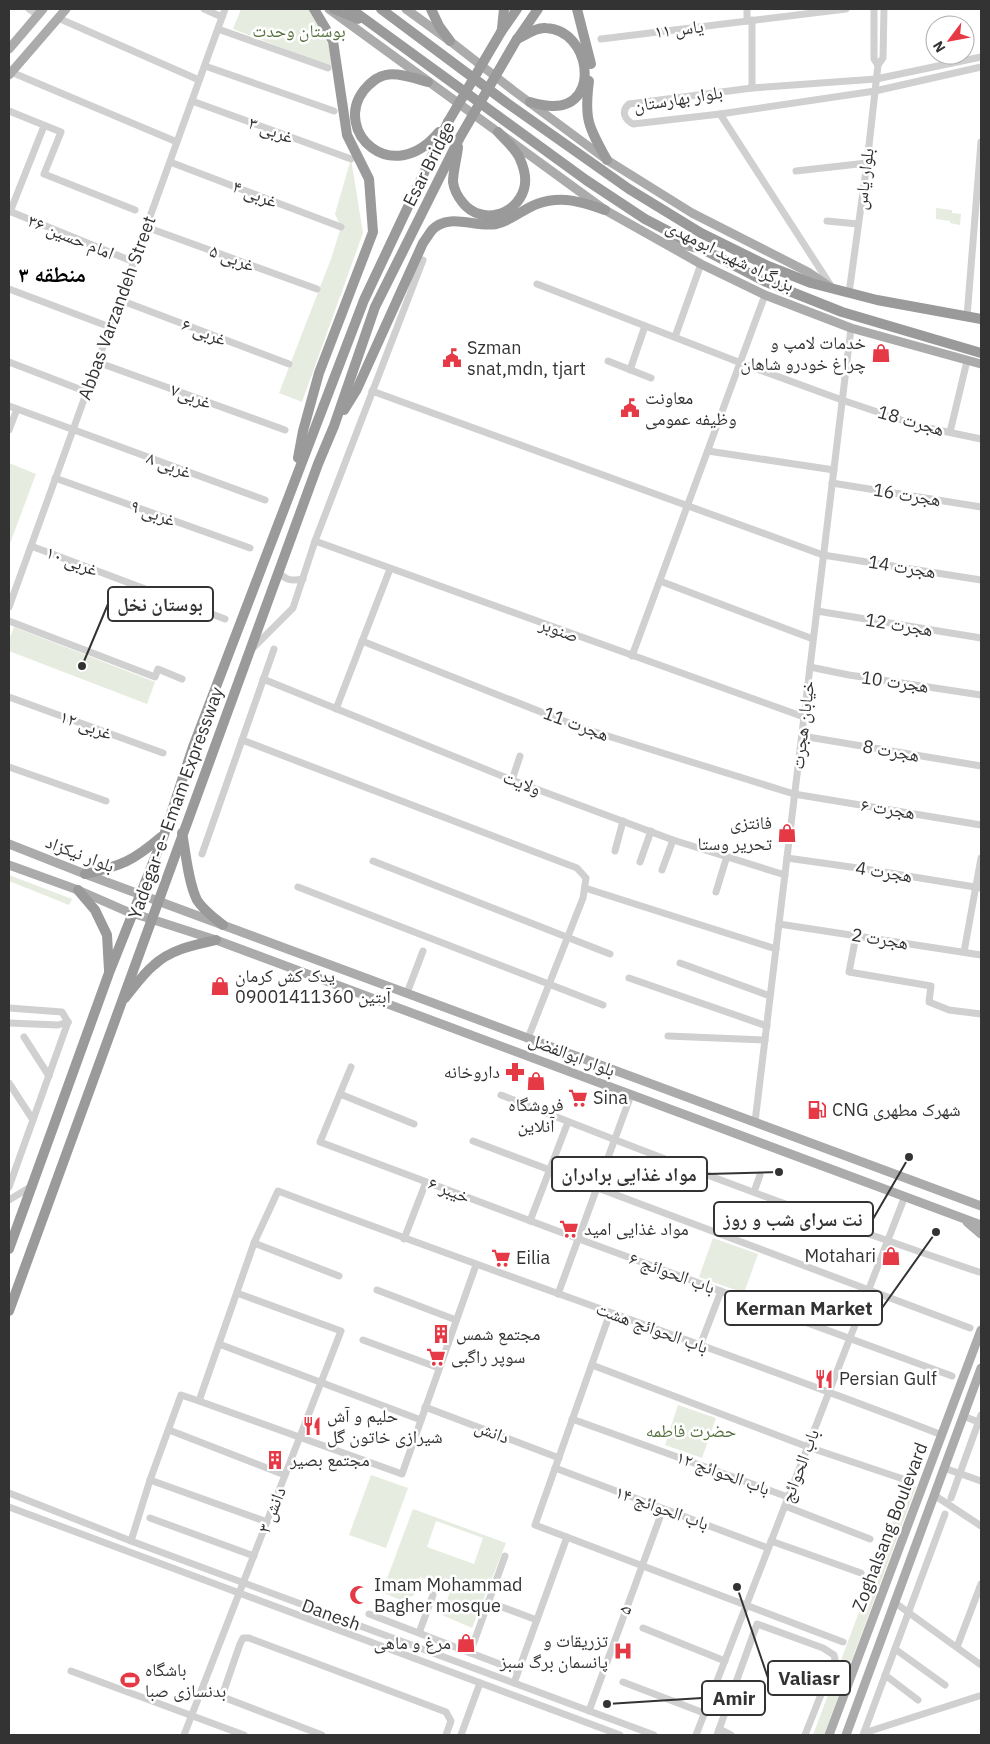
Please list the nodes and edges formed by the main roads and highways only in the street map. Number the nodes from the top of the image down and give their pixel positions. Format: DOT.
graph roads {
  1 [pos="66,9"];
  2 [pos="314,9"];
  3 [pos="328,9"];
  4 [pos="334,9"];
  5 [pos="351,9"];
  6 [pos="381,9"];
  7 [pos="406,9"];
  8 [pos="431,9"];
  9 [pos="504,9"];
  10 [pos="517,9"];
  11 [pos="538,9"];
  12 [pos="577,9"];
  13 [pos="40,12"];
  14 [pos="377,27"];
  15 [pos="501,32"];
  16 [pos="517,39"];
  17 [pos="450,40"];
  18 [pos="9,49"];
  19 [pos="10,74"];
  20 [pos="428,82"];
  21 [pos="530,102"];
  22 [pos="448,122"];
  23 [pos="494,129"];
  24 [pos="459,139"];
  25 [pos="606,160"];
  26 [pos="605,210"];
  27 [pos="656,239"];
  28 [pos="703,250"];
  29 [pos="832,288"];
  30 [pos="364,300"];
  31 [pos="375,307"];
  32 [pos="981,319"];
  33 [pos="981,352"];
  34 [pos="981,364"];
  35 [pos="334,426"];
  36 [pos="295,480"];
  37 [pos="182,833"];
  38 [pos="164,835"];
  39 [pos="9,844"];
  40 [pos="9,864"];
  41 [pos="85,874"];
  42 [pos="78,890"];
  43 [pos="139,894"];
  44 [pos="158,901"];
  45 [pos="132,913"];
  46 [pos="152,918"];
  47 [pos="222,925"];
  48 [pos="216,940"];
  49 [pos="109,973"];
  50 [pos="433,1003"];
  51 [pos="120,1005"];
  52 [pos="427,1018"];
  53 [pos="981,1206"];
  54 [pos="963,1218"];
  55 [pos="981,1225"];
  56 [pos="981,1234"];
  57 [pos="9,1249"];
  58 [pos="9,1311"];
  59 [pos="981,1330"];
  60 [pos="981,1368"];
  61 [pos="921,1490"];
  62 [pos="934,1496"];
  63 [pos="829,1735"];
  64 [pos="846,1735"];
  1 -- 19 [label="main road"];
  2 -- 36 [label="highway"];
  3 -- 20 [label="main road, بزرگراه شهید ابومهدی"];
  4 -- 14 [label="highway"];
  5 -- 14 [label="highway"];
  6 -- 29 [label="highway"];
  7 -- 17 [label="main road, بزرگراه شهید ابومهدی"];
  8 -- 17 [label="highway"];
  9 -- 15 [label="highway"];
  10 -- 15 [label="highway, Esar Bridge"];
  11 -- 16 [label="highway, Esar Bridge"];
  12 -- 25 [label="highway"];
  13 -- 18 [label="main road"];
  14 -- 28 [label="highway"];
  15 -- 22 [label="highway, Esar Bridge, bridge"];
  16 -- 21 [label="highway"];
  16 -- 24 [label="highway, Esar Bridge, bridge"];
  17 -- 21 [label="main road, بزرگراه شهید ابومهدی"];
  20 -- 22 [label="highway"];
  20 -- 23 [label="main road, بزرگراه شهید ابومهدی"];
  21 -- 25 [label="main road, بزرگراه شهید ابومهدی"];
  22 -- 30 [label="highway, Esar Bridge"];
  23 -- 24 [label="highway"];
  23 -- 26 [label="main road, بزرگراه شهید ابومهدی"];
  24 -- 31 [label="highway, Esar Bridge"];
  25 -- 29 [label="main road, بزرگراه شهید ابومهدی"];
  26 -- 27 [label="main road, بزرگراه شهید ابومهدی"];
  26 -- 35 [label="highway"];
  27 -- 28 [label="main road"];
  27 -- 34 [label="main road, بزرگراه شهید ابومهدی"];
  28 -- 33 [label="highway"];
  29 -- 32 [label="highway"];
  30 -- 36 [label="highway, Yadegar-e- Emam Expressway"];
  31 -- 35 [label="highway, Yadegar-e- Emam Expressway"];
  35 -- 37 [label="highway, Yadegar-e- Emam Expressway"];
  36 -- 38 [label="highway, Yadegar-e- Emam Expressway"];
  37 -- 44 [label="highway, Yadegar-e- Emam Expressway"];
  37 -- 47 [label="highway"];
  38 -- 41 [label="highway"];
  38 -- 43 [label="highway, Yadegar-e- Emam Expressway"];
  39 -- 41 [label="main road, بلوار نیکزاد"];
  40 -- 42 [label="main road, بلوار نیکزاد"];
  41 -- 43 [label="main road, بلوار نیکزاد"];
  42 -- 45 [label="main road, بلوار نیکزاد"];
  42 -- 49 [label="highway"];
  43 -- 44 [label="main road, بلوار نیکزاد"];
  43 -- 45 [label="highway, Yadegar-e- Emam Expressway"];
  44 -- 46 [label="highway, Yadegar-e- Emam Expressway"];
  44 -- 47 [label="main road, بلوار ابوالفضل"];
  45 -- 46 [label="main road, بلوار نیکزاد"];
  45 -- 49 [label="highway, Yadegar-e- Emam Expressway"];
  46 -- 48 [label="main road, بلوار ابوالفضل"];
  46 -- 51 [label="highway, Yadegar-e- Emam Expressway"];
  47 -- 50 [label="main road, بلوار ابوالفضل"];
  48 -- 51 [label="highway"];
  48 -- 52 [label="main road, بلوار ابوالفضل"];
  49 -- 57 [label="highway, Yadegar-e- Emam Expressway"];
  50 -- 52 [label="main road"];
  50 -- 53 [label="main road, بلوار ابوالفضل"];
  51 -- 58 [label="highway, Yadegar-e- Emam Expressway"];
  52 -- 54 [label="main road, بلوار ابوالفضل"];
  54 -- 55 [label="main road, بلوار ابوالفضل"];
  54 -- 56 [label="main road"];
  59 -- 61 [label="main road, Zoghalsang Boulevard"];
  60 -- 62 [label="main road, Zoghalsang Boulevard"];
  61 -- 62 [label="main road"];
  61 -- 63 [label="main road, Zoghalsang Boulevard"];
  62 -- 64 [label="main road, Zoghalsang Boulevard"];
}
